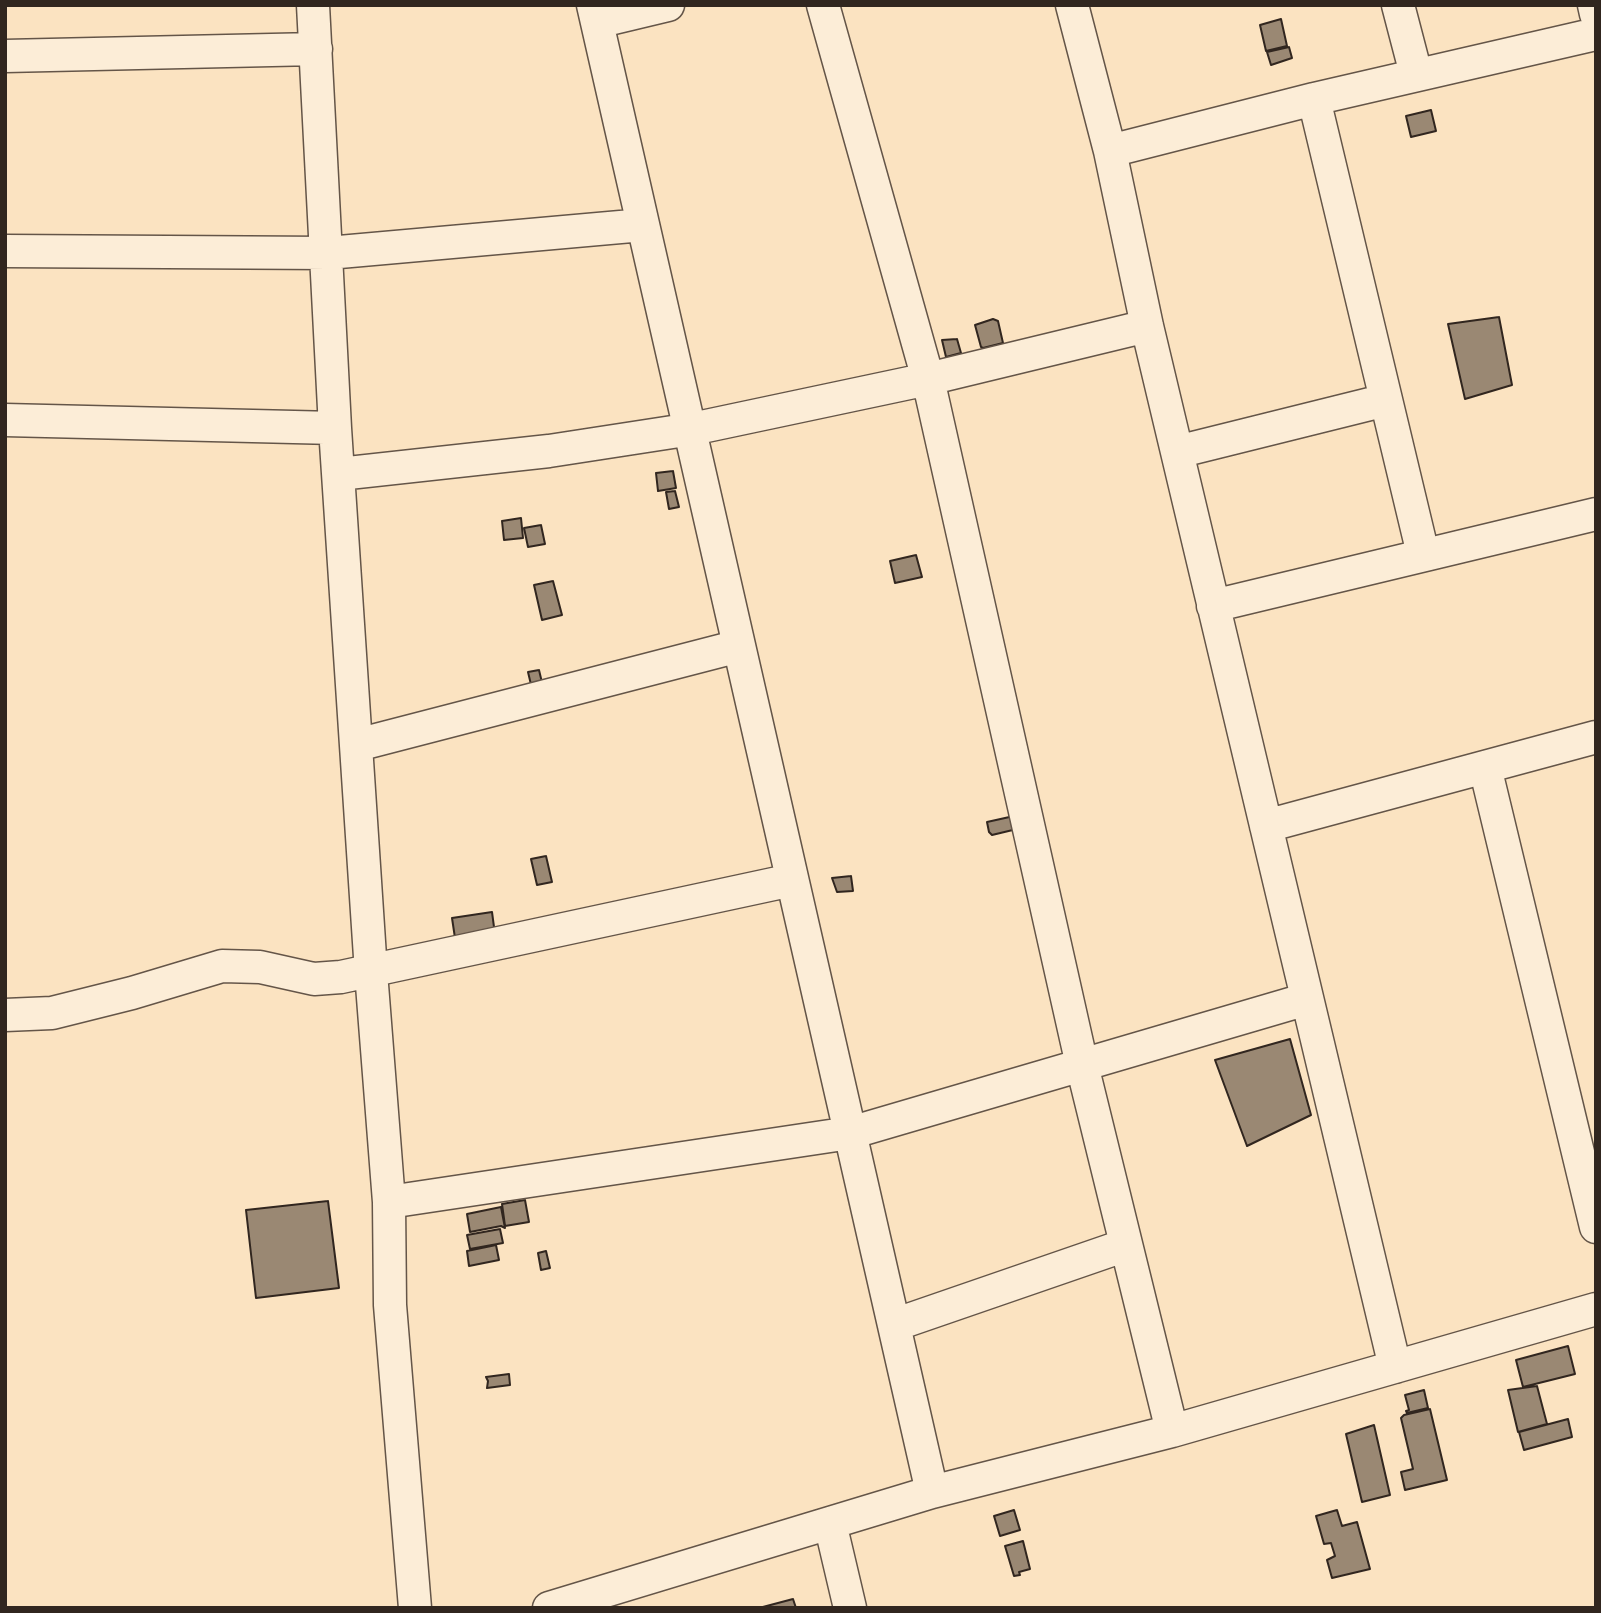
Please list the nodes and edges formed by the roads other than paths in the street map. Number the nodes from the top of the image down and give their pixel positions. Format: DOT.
graph roads {
  1 [pos="313,5"];
  2 [pos="668,5"];
  3 [pos="823,5"];
  4 [pos="1072,5"];
  5 [pos="1398,5"];
  6 [pos="1594,5"];
  7 [pos="595,13"];
  8 [pos="1596,14"];
  9 [pos="1596,34"];
  10 [pos="316,49"];
  11 [pos="5,56"];
  12 [pos="1416,74"];
  13 [pos="1314,99"];
  14 [pos="1110,151"];
  15 [pos="643,225"];
  16 [pos="5,251"];
  17 [pos="328,253"];
  18 [pos="1147,326"];
  19 [pos="928,379"];
  20 [pos="1386,400"];
  21 [pos="5,420"];
  22 [pos="335,428"];
  23 [pos="692,429"];
  24 [pos="1177,452"];
  25 [pos="339,474"];
  26 [pos="1596,514"];
  27 [pos="1423,555"];
  28 [pos="1213,606"];
  29 [pos="739,646"];
  30 [pos="1596,737"];
  31 [pos="357,745"];
  32 [pos="1485,767"];
  33 [pos="1266,826"];
  34 [pos="792,880"];
  35 [pos="371,972"];
  36 [pos="1307,999"];
  37 [pos="5,1015"];
  38 [pos="1082,1065"];
  39 [pos="850,1133"];
  40 [pos="389,1202"];
  41 [pos="1596,1227"];
  42 [pos="1126,1245"];
  43 [pos="1596,1309"];
  44 [pos="894,1325"];
  45 [pos="1395,1367"];
  46 [pos="1172,1431"];
  47 [pos="932,1492"];
  48 [pos="830,1523"];
  49 [pos="415,1608"];
  50 [pos="549,1608"];
  51 [pos="850,1608"];
  1 -- 10 [label="street"];
  2 -- 7 [label="street"];
  3 -- 19 [label="street"];
  4 -- 14 [label="street"];
  5 -- 12 [label="street"];
  6 -- 8 [label="street"];
  7 -- 15 [label="street"];
  9 -- 12 [label="street"];
  10 -- 11 [label="street"];
  10 -- 17 [label="street"];
  12 -- 13 [label="street"];
  13 -- 14 [label="street"];
  13 -- 20 [label="street"];
  14 -- 18 [label="street"];
  15 -- 17 [label="street"];
  15 -- 23 [label="street"];
  16 -- 17 [label="street"];
  17 -- 22 [label="street"];
  18 -- 19 [label="street"];
  18 -- 24 [label="street"];
  19 -- 23 [label="street"];
  19 -- 38 [label="street"];
  20 -- 24 [label="street"];
  20 -- 27 [label="street"];
  21 -- 22 [label="street"];
  22 -- 25 [label="street"];
  23 -- 25 [label="street"];
  23 -- 29 [label="street"];
  24 -- 28 [label="street"];
  25 -- 31 [label="street"];
  26 -- 27 [label="street"];
  27 -- 28 [label="street"];
  28 -- 33 [label="street"];
  29 -- 31 [label="street"];
  29 -- 34 [label="street"];
  30 -- 32 [label="street"];
  31 -- 35 [label="street"];
  32 -- 33 [label="street"];
  32 -- 41 [label="street"];
  33 -- 36 [label="street"];
  34 -- 35 [label="street"];
  34 -- 39 [label="street"];
  35 -- 37 [label="street"];
  35 -- 40 [label="street"];
  36 -- 38 [label="street"];
  36 -- 45 [label="street"];
  38 -- 39 [label="street"];
  38 -- 42 [label="street"];
  39 -- 40 [label="street"];
  39 -- 44 [label="street"];
  40 -- 49 [label="street"];
  42 -- 44 [label="street"];
  42 -- 46 [label="street"];
  43 -- 45 [label="street"];
  44 -- 47 [label="street"];
  45 -- 46 [label="street"];
  46 -- 47 [label="street"];
  47 -- 48 [label="street"];
  48 -- 50 [label="street"];
  48 -- 51 [label="street"];
}
